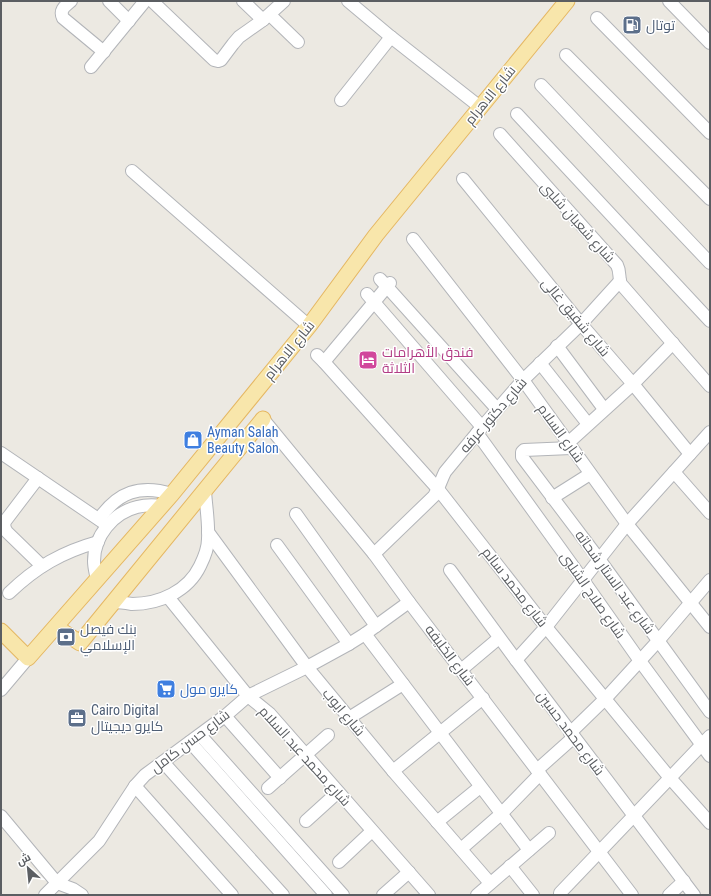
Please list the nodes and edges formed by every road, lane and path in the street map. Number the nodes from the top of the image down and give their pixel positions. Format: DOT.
graph roads {
  1 [pos="71,1"];
  2 [pos="109,1"];
  3 [pos="145,1"];
  4 [pos="152,1"];
  5 [pos="243,1"];
  6 [pos="284,1"];
  7 [pos="348,1"];
  8 [pos="567,1"];
  9 [pos="669,1"];
  10 [pos="266,18"];
  11 [pos="597,18"];
  12 [pos="129,21"];
  13 [pos="391,37"];
  14 [pos="298,42"];
  15 [pos="710,43"];
  16 [pos="104,52"];
  17 [pos="566,55"];
  18 [pos="91,67"];
  19 [pos="541,85"];
  20 [pos="341,100"];
  21 [pos="480,107"];
  22 [pos="517,114"];
  23 [pos="710,133"];
  24 [pos="500,134"];
  25 [pos="132,171"];
  26 [pos="463,179"];
  27 [pos="710,199"];
  28 [pos="413,239"];
  29 [pos="710,263"];
  30 [pos="620,281"];
  31 [pos="371,297"];
  32 [pos="710,321"];
  33 [pos="581,324"];
  34 [pos="309,326"];
  35 [pos="673,343"];
  36 [pos="557,346"];
  37 [pos="540,363"];
  38 [pos="523,380"];
  39 [pos="633,384"];
  40 [pos="710,386"];
  41 [pos="497,409"];
  42 [pos="604,410"];
  43 [pos="263,419"];
  44 [pos="588,424"];
  45 [pos="479,430"];
  46 [pos="710,432"];
  47 [pos="570,445"];
  48 [pos="1,454"];
  49 [pos="690,454"];
  50 [pos="674,472"];
  51 [pos="590,474"];
  52 [pos="38,478"];
  53 [pos="438,489"];
  54 [pos="204,491"];
  55 [pos="172,494"];
  56 [pos="552,498"];
  57 [pos="162,506"];
  58 [pos="710,513"];
  59 [pos="296,514"];
  60 [pos="103,522"];
  61 [pos="627,524"];
  62 [pos="208,532"];
  63 [pos="98,542"];
  64 [pos="277,545"];
  65 [pos="374,554"];
  66 [pos="599,559"];
  67 [pos="42,566"];
  68 [pos="450,570"];
  69 [pos="97,580"];
  70 [pos="583,580"];
  71 [pos="710,580"];
  72 [pos="9,594"];
  73 [pos="168,597"];
  74 [pos="114,602"];
  75 [pos="409,602"];
  76 [pos="690,603"];
  77 [pos="376,626"];
  78 [pos="56,627"];
  79 [pos="546,627"];
  80 [pos="710,627"];
  81 [pos="1,631"];
  82 [pos="365,634"];
  83 [pos="499,638"];
  84 [pos="658,641"];
  85 [pos="349,644"];
  86 [pos="28,658"];
  87 [pos="516,660"];
  88 [pos="640,661"];
  89 [pos="307,667"];
  90 [pos="461,670"];
  91 [pos="403,684"];
  92 [pos="1,690"];
  93 [pos="248,696"];
  94 [pos="483,698"];
  95 [pos="605,699"];
  96 [pos="710,712"];
  97 [pos="225,716"];
  98 [pos="349,718"];
  99 [pos="440,733"];
  100 [pos="200,735"];
  101 [pos="572,735"];
  102 [pos="328,736"];
  103 [pos="706,741"];
  104 [pos="190,742"];
  105 [pos="306,755"];
  106 [pos="710,756"];
  107 [pos="163,762"];
  108 [pos="393,771"];
  109 [pos="539,772"];
  110 [pos="280,778"];
  111 [pos="670,778"];
  112 [pos="135,786"];
  113 [pos="480,786"];
  114 [pos="268,788"];
  115 [pos="338,792"];
  116 [pos="501,814"];
  117 [pos="1,816"];
  118 [pos="634,816"];
  119 [pos="306,821"];
  120 [pos="437,822"];
  121 [pos="710,823"];
  122 [pos="372,831"];
  123 [pos="549,833"];
  124 [pos="461,849"];
  125 [pos="529,850"];
  126 [pos="599,852"];
  127 [pos="339,862"];
  128 [pos="510,866"];
  129 [pos="409,872"];
  130 [pos="684,881"];
  131 [pos="57,883"];
  132 [pos="486,890"];
  133 [pos="560,893"];
  134 [pos="45,895"];
  135 [pos="82,895"];
  136 [pos="232,895"];
  137 [pos="283,895"];
  138 [pos="326,895"];
  139 [pos="343,895"];
  140 [pos="383,895"];
  141 [pos="428,895"];
  142 [pos="533,895"];
  143 [pos="632,895"];
  144 [pos="669,895"];
  145 [pos="694,895"];
  1 -- 16 [label="street"];
  2 -- 12 [label="street"];
  3 -- 12 [label="street"];
  4 -- 10 [label="street"];
  5 -- 10 [label="street"];
  6 -- 10 [label="street"];
  7 -- 13 [label="street"];
  8 -- 21 [label="main road, شارع الاهرام"];
  9 -- 15 [label="street"];
  10 -- 14 [label="street"];
  11 -- 23 [label="street"];
  12 -- 16 [label="street"];
  13 -- 20 [label="street"];
  13 -- 21 [label="street"];
  16 -- 18 [label="street"];
  17 -- 27 [label="street"];
  19 -- 29 [label="street"];
  21 -- 34 [label="main road, شارع الاهرام"];
  22 -- 32 [label="street"];
  24 -- 30 [label="street, شارع شعبان شلبى"];
  25 -- 34 [label="street"];
  26 -- 33 [label="street, شارع شفيق غالى"];
  28 -- 38 [label="street, شارع السلام"];
  30 -- 33 [label="street, شارع دكتور عرفه"];
  30 -- 35 [label="street, شارع شعبان شلبى"];
  31 -- 41 [label="street"];
  31 -- 45 [label="street, شارع صلاح الشلبى"];
  31 -- 53 [label="street, شارع محمد سالم"];
  33 -- 36 [label="street, شارع دكتور عرفه"];
  33 -- 39 [label="street, شارع شفيق غالى"];
  34 -- 55 [label="main road, شارع الاهرام"];
  35 -- 39 [label="street"];
  35 -- 40 [label="street, شارع شعبان شلبى"];
  36 -- 37 [label="street, شارع دكتور عرفه"];
  36 -- 42 [label="street"];
  37 -- 38 [label="street, شارع دكتور عرفه"];
  37 -- 44 [label="street"];
  38 -- 41 [label="street, شارع دكتور عرفه"];
  38 -- 47 [label="street, شارع السلام"];
  39 -- 42 [label="street"];
  39 -- 49 [label="street, شارع شفيق غالى"];
  41 -- 45 [label="street, شارع دكتور عرفه"];
  42 -- 44 [label="street"];
  43 -- 54 [label="main road"];
  43 -- 65 [label="street, شارع الخليفه"];
  44 -- 47 [label="street"];
  45 -- 53 [label="street, شارع دكتور عرفه"];
  45 -- 70 [label="street, شارع صلاح الشلبى"];
  46 -- 49 [label="street"];
  47 -- 51 [label="street, شارع السلام"];
  47 -- 56 [label="street, شارع عبد الستار شحاته"];
  48 -- 52 [label="street"];
  49 -- 50 [label="street"];
  50 -- 58 [label="street"];
  50 -- 61 [label="street"];
  51 -- 56 [label="street"];
  51 -- 61 [label="street, شارع السلام"];
  52 -- 60 [label="street"];
  52 -- 67 [label="street"];
  53 -- 65 [label="street, شارع دكتور عرفه"];
  53 -- 79 [label="street, شارع محمد سالم"];
  54 -- 62 [label="street"];
  54 -- 74 [label="main road"];
  55 -- 57 [label="main road, شارع الاهرام"];
  55 -- 60 [label="street"];
  56 -- 66 [label="street, شارع عبد الستار شحاته"];
  57 -- 60 [label="street"];
  57 -- 69 [label="main road, شارع الاهرام"];
  59 -- 77 [label="street"];
  60 -- 63 [label="street"];
  61 -- 66 [label="street"];
  61 -- 76 [label="street, شارع السلام"];
  62 -- 73 [label="street"];
  62 -- 89 [label="street, شارع ايوب"];
  63 -- 67 [label="street"];
  63 -- 69 [label="street"];
  64 -- 85 [label="street"];
  65 -- 75 [label="street, شارع الخليفه"];
  66 -- 70 [label="street"];
  66 -- 84 [label="street, شارع عبد الستار شحاته"];
  67 -- 72 [label="street"];
  68 -- 83 [label="street, شارع محمد حسين"];
  69 -- 78 [label="main road, شارع الاهرام"];
  70 -- 79 [label="street"];
  70 -- 88 [label="street, شارع صلاح الشلبى"];
  71 -- 76 [label="street"];
  73 -- 74 [label="street"];
  73 -- 93 [label="street, شارع محمد عبد السلام"];
  74 -- 78 [label="main road"];
  75 -- 77 [label="street, شارع حسن كامل"];
  75 -- 90 [label="street, شارع الخليفه"];
  76 -- 80 [label="street, شارع السلام"];
  76 -- 84 [label="street"];
  77 -- 82 [label="street, شارع حسن كامل"];
  78 -- 86 [label="main road, شارع الاهرام"];
  79 -- 87 [label="street"];
  79 -- 95 [label="street, شارع محمد سالم"];
  81 -- 86 [label="main road"];
  82 -- 85 [label="street, شارع حسن كامل"];
  82 -- 91 [label="street"];
  83 -- 87 [label="street, شارع محمد حسين"];
  83 -- 90 [label="street"];
  84 -- 88 [label="street"];
  84 -- 96 [label="street, شارع عبد الستار شحاته"];
  85 -- 89 [label="street, شارع حسن كامل"];
  86 -- 92 [label="street, شارع الاهرام"];
  87 -- 101 [label="street, شارع محمد حسين"];
  88 -- 95 [label="street"];
  88 -- 103 [label="street, شارع صلاح الشلبى"];
  89 -- 93 [label="street, شارع حسن كامل"];
  89 -- 98 [label="street, شارع ايوب"];
  90 -- 94 [label="street, شارع الخليفه"];
  91 -- 98 [label="street"];
  91 -- 99 [label="street"];
  93 -- 97 [label="street, شارع حسن كامل"];
  93 -- 105 [label="street, شارع محمد عبد السلام"];
  94 -- 99 [label="street"];
  94 -- 109 [label="street, شارع الخليفه"];
  95 -- 101 [label="street"];
  95 -- 111 [label="street, شارع محمد سالم"];
  97 -- 100 [label="street, شارع حسن كامل"];
  97 -- 110 [label="street"];
  98 -- 108 [label="street, شارع ايوب"];
  99 -- 108 [label="street"];
  99 -- 113 [label="street"];
  100 -- 104 [label="street, شارع حسن كامل"];
  100 -- 139 [label="street"];
  101 -- 109 [label="street"];
  101 -- 118 [label="street, شارع محمد حسين"];
  102 -- 105 [label="street"];
  103 -- 106 [label="street, شارع صلاح الشلبى"];
  103 -- 111 [label="street"];
  104 -- 107 [label="street, شارع حسن كامل"];
  104 -- 138 [label="street"];
  105 -- 110 [label="street"];
  105 -- 115 [label="street, شارع محمد عبد السلام"];
  107 -- 112 [label="street, شارع حسن كامل"];
  107 -- 137 [label="street"];
  108 -- 120 [label="street, شارع ايوب"];
  109 -- 116 [label="street"];
  109 -- 126 [label="street, شارع الخليفه"];
  110 -- 114 [label="street"];
  111 -- 118 [label="street"];
  111 -- 121 [label="street, شارع محمد سالم"];
  112 -- 131 [label="street, شارع حسن كامل"];
  112 -- 136 [label="street"];
  113 -- 116 [label="street"];
  113 -- 120 [label="street"];
  115 -- 119 [label="street"];
  115 -- 122 [label="street, شارع محمد عبد السلام"];
  116 -- 124 [label="street"];
  116 -- 125 [label="street"];
  117 -- 131 [label="street"];
  118 -- 126 [label="street"];
  118 -- 130 [label="street, شارع محمد حسين"];
  120 -- 124 [label="street, شارع ايوب"];
  122 -- 127 [label="street"];
  122 -- 129 [label="street, شارع محمد عبد السلام"];
  123 -- 125 [label="street"];
  124 -- 132 [label="street, شارع ايوب"];
  125 -- 128 [label="street"];
  126 -- 133 [label="street"];
  126 -- 143 [label="street, شارع الخليفه"];
  128 -- 132 [label="street"];
  128 -- 142 [label="street"];
  129 -- 140 [label="street"];
  129 -- 141 [label="street, شارع محمد عبد السلام"];
  130 -- 144 [label="street"];
  130 -- 145 [label="street, شارع محمد حسين"];
  131 -- 134 [label="street, شارع حسن كامل"];
  131 -- 135 [label="street"];
}
